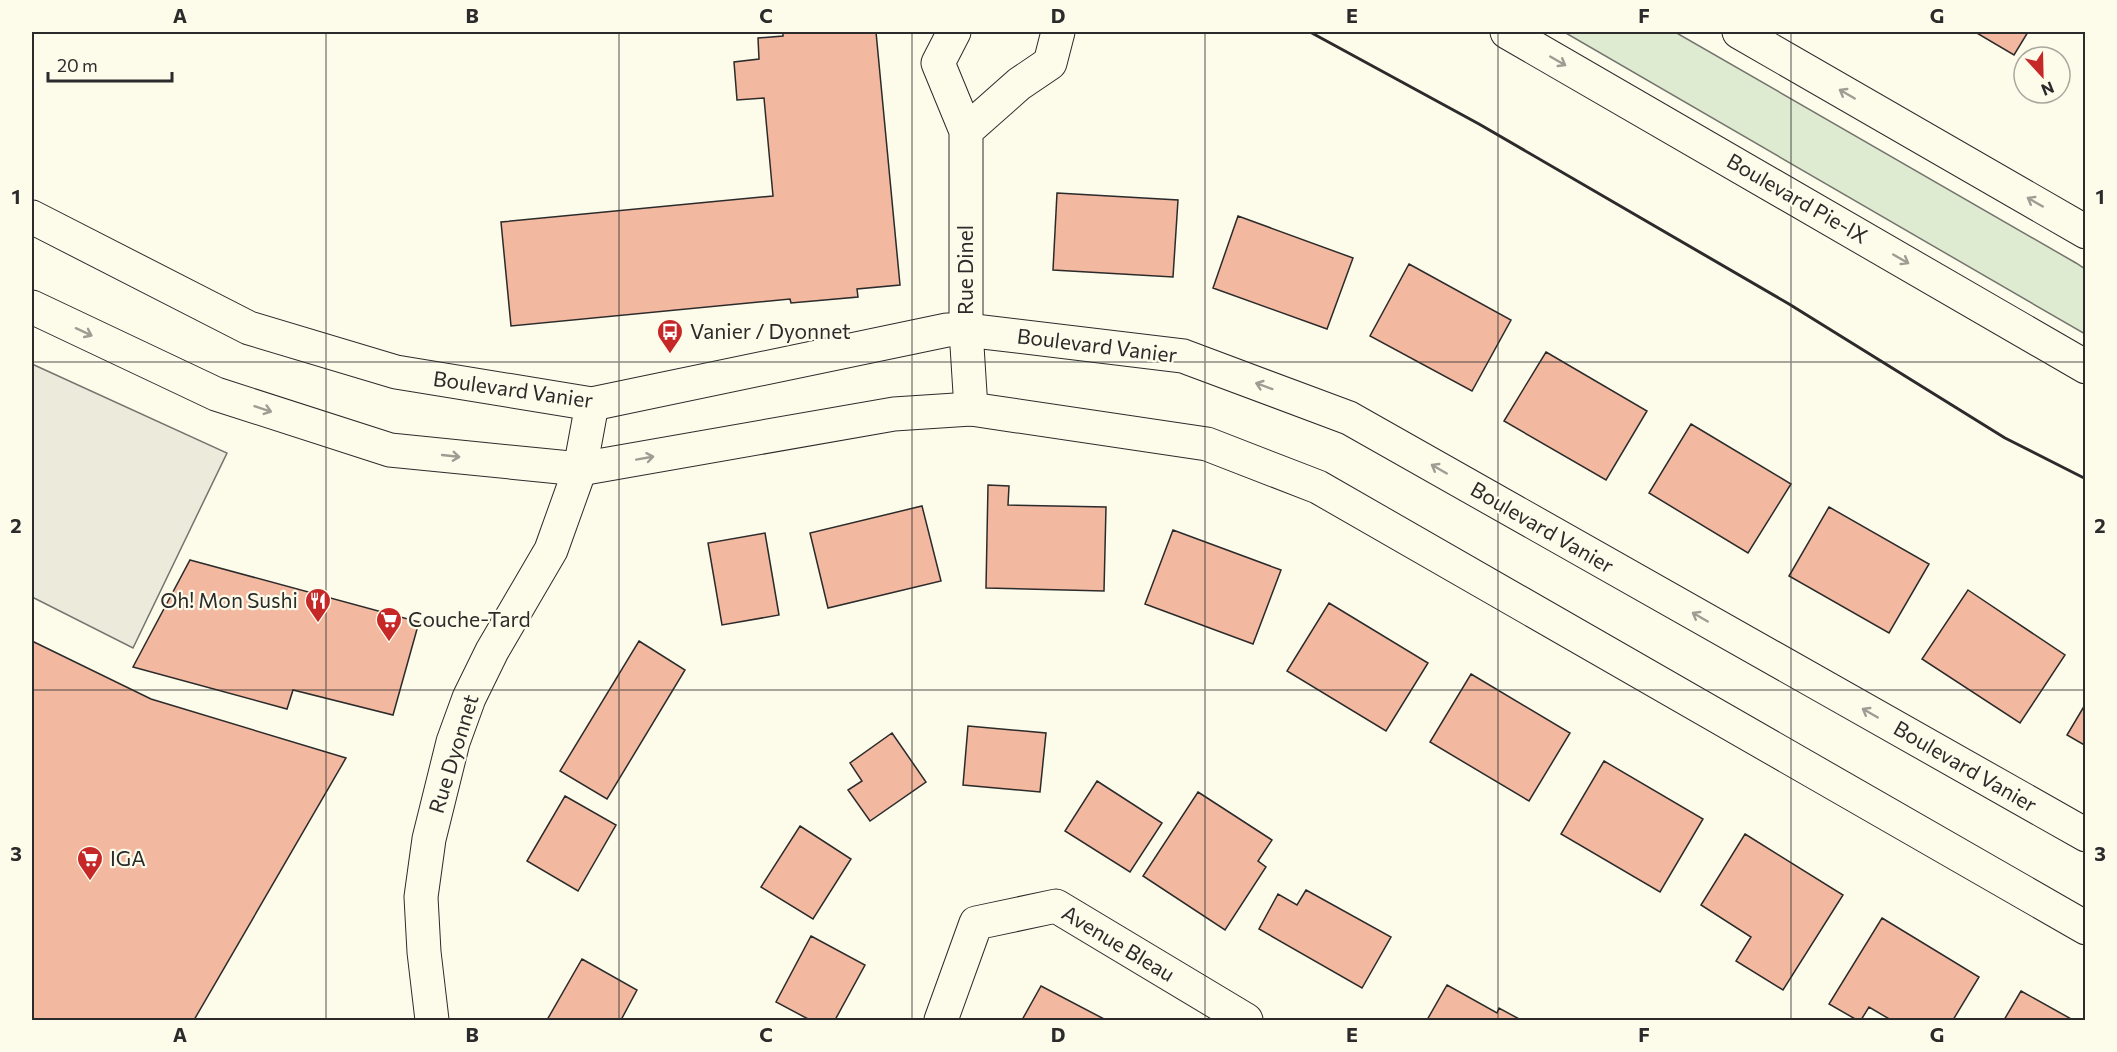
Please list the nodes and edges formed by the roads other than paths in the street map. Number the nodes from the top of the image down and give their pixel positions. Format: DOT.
graph roads {
  1 [pos="954,32"];
  2 [pos="1058,32"];
  3 [pos="1507,32"];
  4 [pos="1739,32"];
  5 [pos="966,131"];
  6 [pos="32,217"];
  7 [pos="2085,232"];
  8 [pos="32,307"];
  9 [pos="966,330"];
  10 [pos="2085,367"];
  11 [pos="592,404"];
  12 [pos="971,409"];
  13 [pos="580,469"];
  14 [pos="2085,835"];
  15 [pos="2085,928"];
  16 [pos="432,1020"];
  17 [pos="940,1020"];
  18 [pos="1246,1020"];
  1 -- 5 [label="main road, Rue Dinel"];
  2 -- 5 [label="main road"];
  3 -- 10 [label="main road, Boulevard Pie-IX, one-way"];
  7 -- 4 [label="main road, one-way"];
  5 -- 9 [label="main road, Rue Dinel"];
  6 -- 11 [label="main road, Boulevard Vanier"];
  8 -- 13 [label="main road, one-way"];
  9 -- 11 [label="main road, Boulevard Vanier"];
  9 -- 12 [label="main road, Rue Dinel"];
  14 -- 9 [label="main road, Boulevard Vanier, one-way"];
  11 -- 13 [label="main road, Rue Dyonnet"];
  13 -- 12 [label="main road, one-way"];
  12 -- 15 [label="main road"];
  13 -- 16 [label="main road, Rue Dyonnet"];
  17 -- 18 [label="main road, Avenue Bleau"];
}
